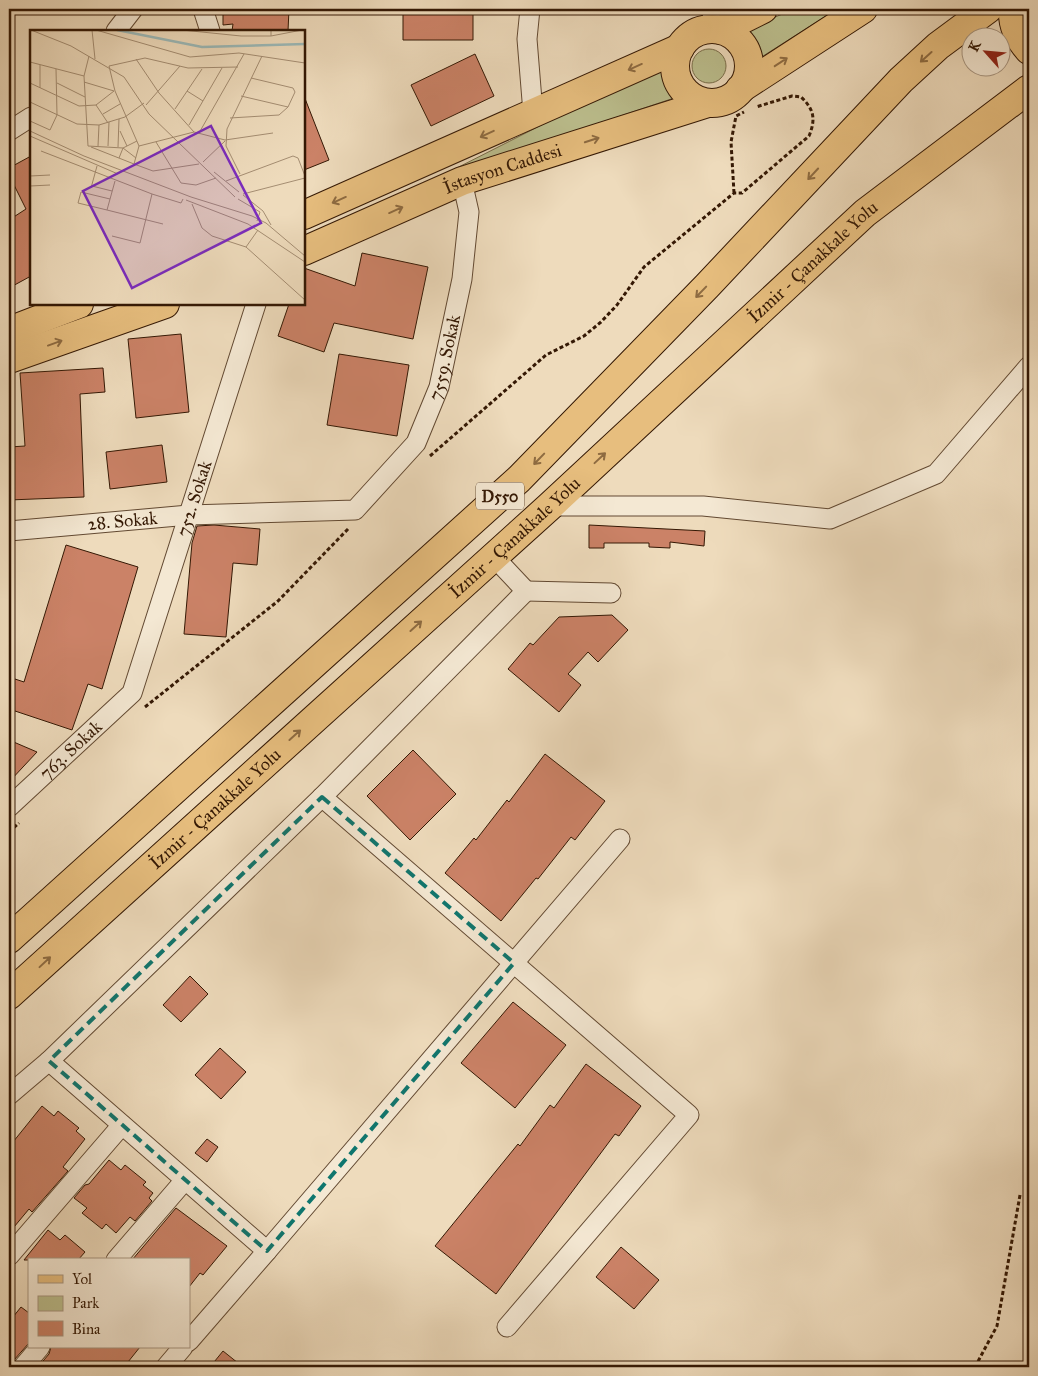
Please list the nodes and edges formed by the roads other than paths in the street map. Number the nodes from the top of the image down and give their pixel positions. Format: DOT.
graph roads {
  1 [pos="133,9"];
  2 [pos="203,9"];
  3 [pos="530,9"];
  4 [pos="763,9"];
  5 [pos="863,9"];
  6 [pos="988,9"];
  7 [pos="1009,15"];
  8 [pos="715,23"];
  9 [pos="117,30"];
  10 [pos="210,30"];
  11 [pos="680,48"];
  12 [pos="1029,50"];
  13 [pos="740,89"];
  14 [pos="1029,89"];
  15 [pos="708,103"];
  16 [pos="533,113"];
  17 [pos="30,118"];
  18 [pos="9,131"];
  19 [pos="462,181"];
  20 [pos="305,215"];
  21 [pos="305,251"];
  22 [pos="76,305"];
  23 [pos="162,305"];
  24 [pos="256,305"];
  25 [pos="9,331"];
  26 [pos="9,359"];
  27 [pos="1029,366"];
  28 [pos="550,506"];
  29 [pos="355,510"];
  30 [pos="189,515"];
  31 [pos="9,531"];
  32 [pos="494,557"];
  33 [pos="526,591"];
  34 [pos="610,593"];
  35 [pos="132,693"];
  36 [pos="322,797"];
  37 [pos="9,807"];
  38 [pos="620,839"];
  39 [pos="9,939"];
  40 [pos="514,963"];
  41 [pos="9,995"];
  42 [pos="49,1061"];
  43 [pos="9,1095"];
  44 [pos="122,1125"];
  45 [pos="185,1180"];
  46 [pos="267,1251"];
  47 [pos="9,1256"];
  48 [pos="118,1258"];
  49 [pos="507,1327"];
  50 [pos="190,1340"];
  51 [pos="39,1348"];
  52 [pos="182,1348"];
  53 [pos="23,1367"];
  54 [pos="166,1367"];
  1 -- 9 [label="street"];
  2 -- 10 [label="street"];
  3 -- 16 [label="street"];
  4 -- 8 [label="main road, İstasyon Caddesi"];
  13 -- 5 [label="main road, İstasyon Caddesi, one-way"];
  6 -- 39 [label="main road, D550, one-way"];
  7 -- 12 [label="main road"];
  8 -- 11 [label="main road, İstasyon Caddesi"];
  8 -- 13 [label="main road"];
  11 -- 15 [label="main road"];
  11 -- 16 [label="main road, İstasyon Caddesi, one-way"];
  13 -- 15 [label="main road, İstasyon Caddesi"];
  28 -- 14 [label="main road, İzmir - Çanakkale Yolu, one-way"];
  19 -- 15 [label="main road, İstasyon Caddesi, one-way"];
  16 -- 20 [label="main road, İstasyon Caddesi, one-way"];
  17 -- 18 [label="street"];
  21 -- 19 [label="main road, İstasyon Caddesi, one-way"];
  19 -- 29 [label="street, 7559. Sokak"];
  22 -- 25 [label="main road"];
  26 -- 23 [label="main road, one-way"];
  24 -- 30 [label="street, 752. Sokak"];
  27 -- 28 [label="street"];
  28 -- 32 [label="main road, İzmir - Çanakkale Yolu"];
  29 -- 30 [label="street, 28. Sokak"];
  30 -- 31 [label="street, 28. Sokak"];
  30 -- 35 [label="street, 752. Sokak"];
  32 -- 33 [label="street"];
  41 -- 32 [label="main road, İzmir - Çanakkale Yolu, one-way"];
  33 -- 34 [label="street"];
  33 -- 36 [label="street"];
  35 -- 37 [label="street, 763. Sokak"];
  36 -- 40 [label="street"];
  36 -- 42 [label="street"];
  38 -- 40 [label="street"];
  40 -- 46 [label="street"];
  40 -- 49 [label="street"];
  42 -- 43 [label="street"];
  42 -- 44 [label="street"];
  44 -- 45 [label="street"];
  44 -- 47 [label="street"];
  45 -- 46 [label="street"];
  45 -- 48 [label="street"];
  46 -- 50 [label="street"];
  51 -- 53 [label="street"];
  52 -- 54 [label="street"];
}
